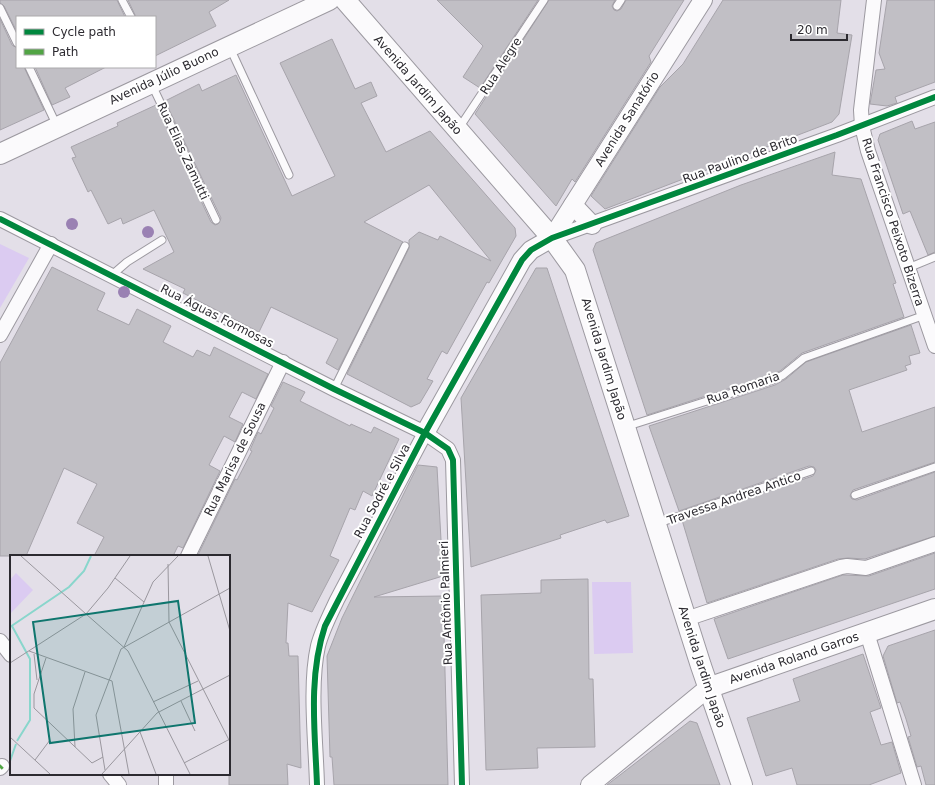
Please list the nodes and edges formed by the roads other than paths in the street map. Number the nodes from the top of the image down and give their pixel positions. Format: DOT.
graph roads {
  1 [pos="122,0"];
  2 [pos="329,0"];
  3 [pos="345,0"];
  4 [pos="544,0"];
  5 [pos="703,0"];
  6 [pos="874,0"];
  7 [pos="0,8"];
  8 [pos="130,16"];
  9 [pos="16,41"];
  10 [pos="229,46"];
  11 [pos="29,68"];
  12 [pos="156,78"];
  13 [pos="935,97"];
  14 [pos="57,126"];
  15 [pos="862,126"];
  16 [pos="458,131"];
  17 [pos="0,154"];
  18 [pos="288,175"];
  19 [pos="573,205"];
  20 [pos="0,219"];
  21 [pos="216,220"];
  22 [pos="592,225"];
  23 [pos="552,238"];
  24 [pos="162,240"];
  25 [pos="51,244"];
  26 [pos="405,246"];
  27 [pos="935,257"];
  28 [pos="908,268"];
  29 [pos="112,275"];
  30 [pos="925,315"];
  31 [pos="0,336"];
  32 [pos="935,346"];
  33 [pos="283,362"];
  34 [pos="334,389"];
  35 [pos="625,427"];
  36 [pos="425,433"];
  37 [pos="935,467"];
  38 [pos="811,471"];
  39 [pos="855,495"];
  40 [pos="656,524"];
  41 [pos="935,544"];
  42 [pos="188,555"];
  43 [pos="935,609"];
  44 [pos="686,619"];
  45 [pos="867,633"];
  46 [pos="0,641"];
  47 [pos="10,654"];
  48 [pos="708,688"];
  49 [pos="111,775"];
  50 [pos="119,785"];
  51 [pos="317,785"];
  52 [pos="462,785"];
  53 [pos="590,785"];
  54 [pos="742,785"];
  55 [pos="914,785"];
  1 -- 8 [label="lane"];
  2 -- 10 [label="main road, Avenida Júlio Buono"];
  3 -- 16 [label="main road, Avenida Jardim Japão"];
  4 -- 16 [label="lane, Rua Alegre"];
  5 -- 19 [label="street, Avenida Sanatório"];
  6 -- 15 [label="street, Rua Francisco Peixoto Bizerra"];
  7 -- 9 [label="lane"];
  10 -- 12 [label="main road, Avenida Júlio Buono"];
  10 -- 18 [label="lane"];
  11 -- 14 [label="lane"];
  12 -- 14 [label="main road, Avenida Júlio Buono"];
  12 -- 21 [label="lane, Rua Elias Zamutti"];
  13 -- 15 [label="street, Rua Paulino de Brito"];
  14 -- 17 [label="main road, Avenida Júlio Buono"];
  15 -- 22 [label="street, Rua Paulino de Brito"];
  15 -- 28 [label="street, Rua Francisco Peixoto Bizerra"];
  16 -- 23 [label="main road, Avenida Jardim Japão"];
  19 -- 22 [label="street"];
  19 -- 23 [label="street, Avenida Sanatório"];
  20 -- 25 [label="street, Rua Águas Formosas"];
  22 -- 23 [label="street, Rua Paulino de Brito"];
  23 -- 35 [label="main road, Avenida Jardim Japão"];
  23 -- 36 [label="street, Rua Sodré e Silva"];
  24 -- 29 [label="lane"];
  25 -- 29 [label="street, Rua Águas Formosas"];
  25 -- 31 [label="street"];
  26 -- 34 [label="lane"];
  27 -- 28 [label="lane"];
  28 -- 30 [label="street, Rua Francisco Peixoto Bizerra"];
  29 -- 33 [label="street, Rua Águas Formosas"];
  30 -- 32 [label="street, Rua Francisco Peixoto Bizerra"];
  30 -- 35 [label="lane, Rua Romaria"];
  33 -- 34 [label="street, Rua Águas Formosas"];
  33 -- 42 [label="street, Rua Marisa de Sousa"];
  34 -- 36 [label="street, Rua Águas Formosas"];
  35 -- 40 [label="main road, Avenida Jardim Japão"];
  36 -- 51 [label="street, Rua Sodré e Silva"];
  36 -- 52 [label="street, Rua Antônio Palmieri"];
  37 -- 39 [label="lane"];
  38 -- 40 [label="lane, Travessa Andrea Antico"];
  40 -- 44 [label="main road, Avenida Jardim Japão"];
  41 -- 44 [label="street"];
  43 -- 45 [label="main road, Avenida Roland Garros"];
  44 -- 48 [label="main road, Avenida Jardim Japão"];
  45 -- 48 [label="main road, Avenida Roland Garros"];
  45 -- 55 [label="street"];
  46 -- 47 [label="street"];
  48 -- 53 [label="street, Avenida Roland Garros"];
  48 -- 54 [label="main road, Avenida Jardim Japão"];
  49 -- 50 [label="street"];
}
